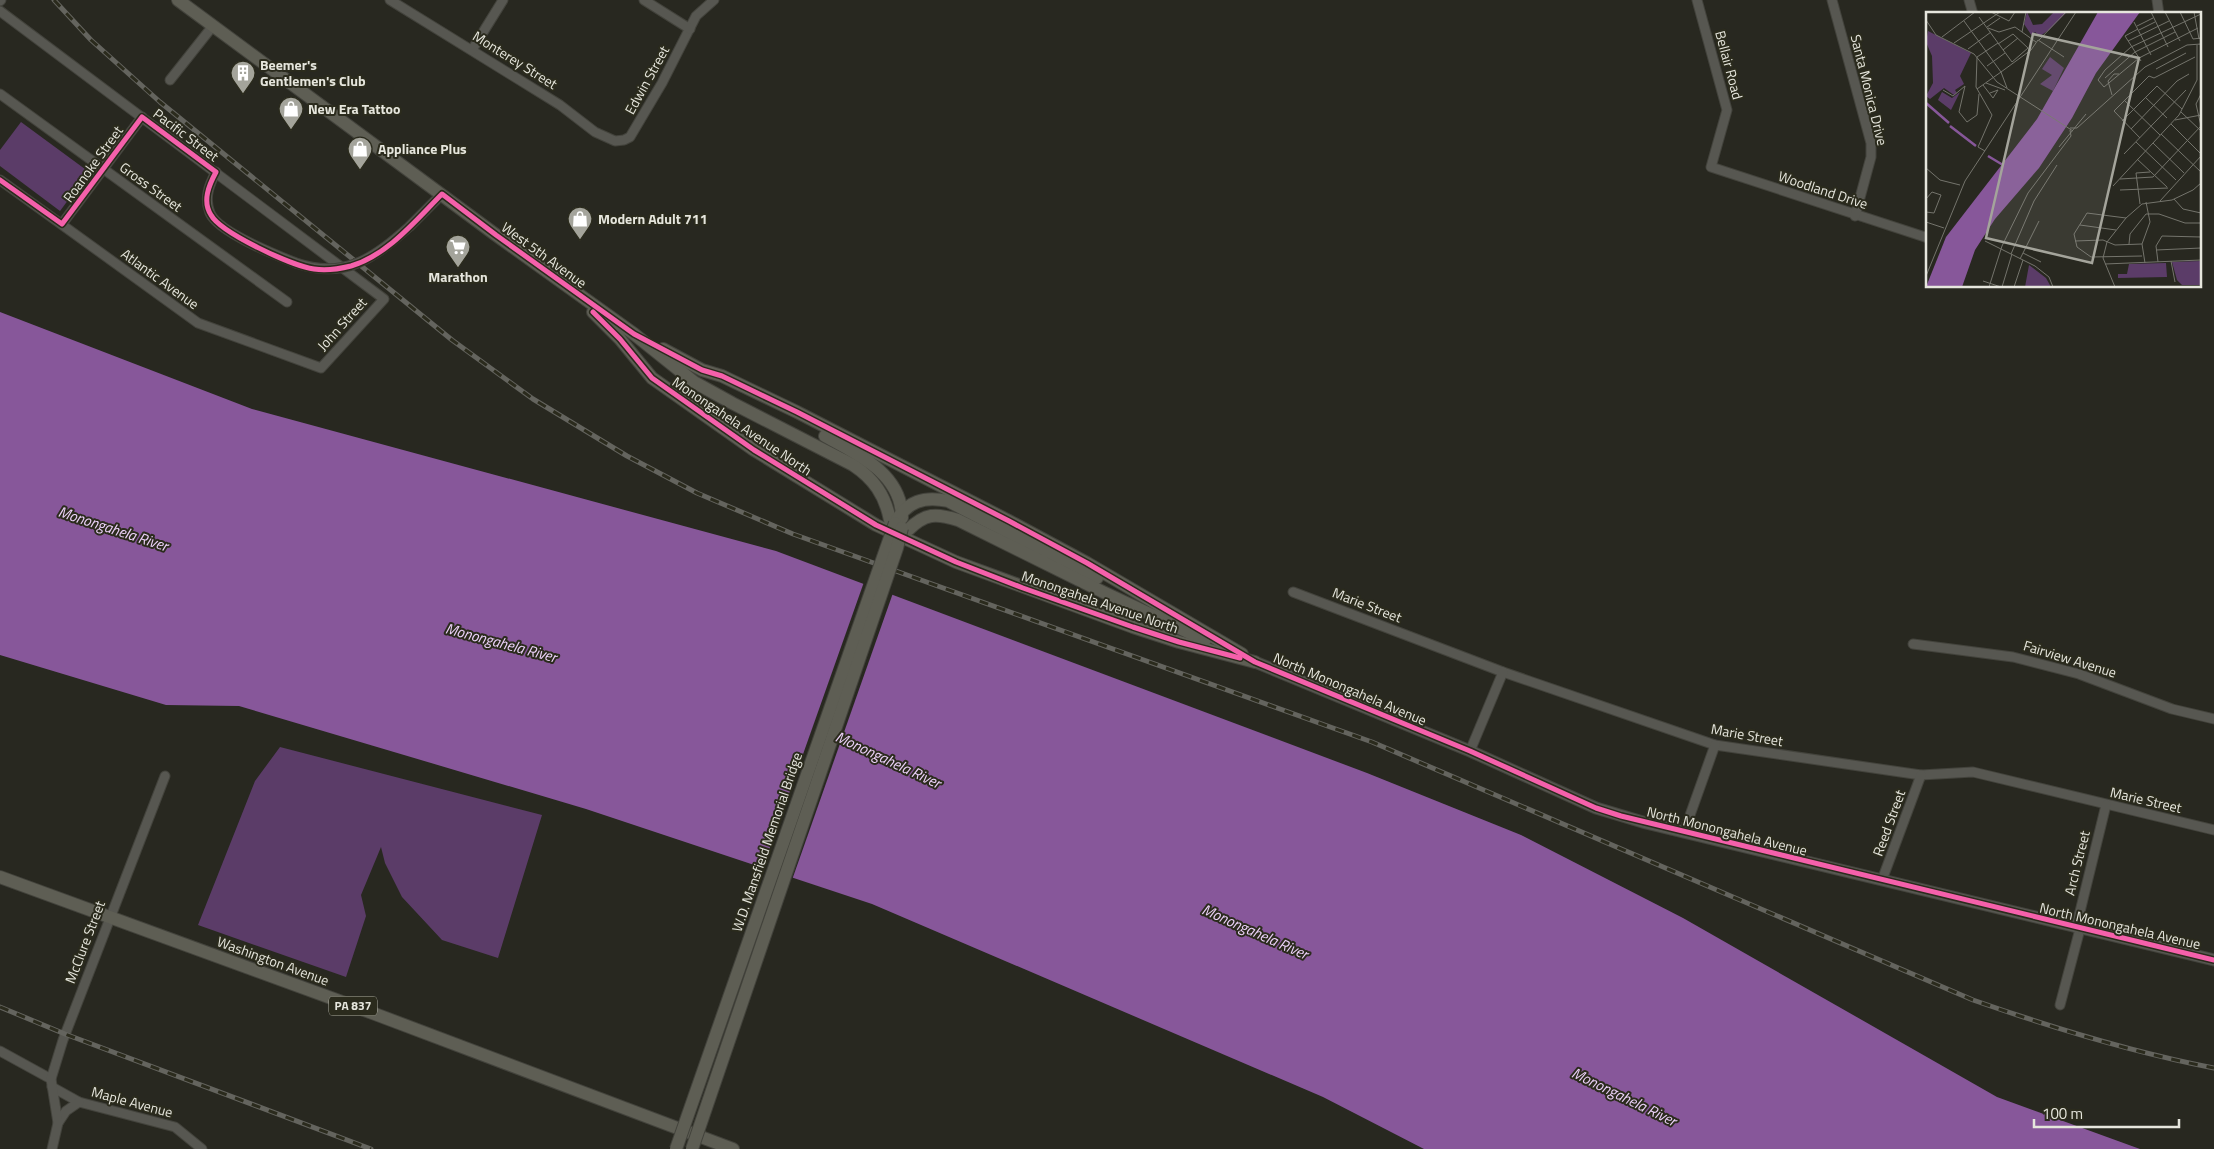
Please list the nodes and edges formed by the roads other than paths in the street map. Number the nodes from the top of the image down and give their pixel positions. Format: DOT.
graph roads {
  1 [pos="178,0"];
  2 [pos="390,0"];
  3 [pos="502,0"];
  4 [pos="644,0"];
  5 [pos="714,0"];
  6 [pos="1697,0"];
  7 [pos="1832,0"];
  8 [pos="0,11"];
  9 [pos="212,27"];
  10 [pos="690,29"];
  11 [pos="472,50"];
  12 [pos="170,80"];
  13 [pos="0,94"];
  14 [pos="142,116"];
  15 [pos="624,140"];
  16 [pos="1711,167"];
  17 [pos="104,170"];
  18 [pos="216,172"];
  19 [pos="0,180"];
  20 [pos="442,194"];
  21 [pos="1855,216"];
  22 [pos="62,224"];
  23 [pos="1926,237"];
  24 [pos="569,288"];
  25 [pos="384,299"];
  26 [pos="287,302"];
  27 [pos="634,334"];
  28 [pos="321,368"];
  29 [pos="702,370"];
  30 [pos="902,511"];
  31 [pos="898,525"];
  32 [pos="892,547"];
  33 [pos="1293,592"];
  34 [pos="1161,607"];
  35 [pos="1913,644"];
  36 [pos="1255,662"];
  37 [pos="1503,672"];
  38 [pos="2214,719"];
  39 [pos="1715,746"];
  40 [pos="1470,751"];
  41 [pos="1921,775"];
  42 [pos="165,776"];
  43 [pos="2106,805"];
  44 [pos="2214,830"];
  45 [pos="1684,832"];
  46 [pos="0,876"];
  47 [pos="1882,880"];
  48 [pos="109,917"];
  49 [pos="2078,928"];
  50 [pos="2214,960"];
  51 [pos="2060,1005"];
  52 [pos="0,1051"];
  53 [pos="51,1083"];
  54 [pos="79,1102"];
  55 [pos="58,1123"];
  56 [pos="702,1133"];
  57 [pos="52,1149"];
  58 [pos="202,1149"];
  59 [pos="676,1149"];
  60 [pos="693,1149"];
  61 [pos="733,1149"];
  1 -- 9 [label="main road, West 5th Avenue"];
  2 -- 11 [label="street, Monterey Street"];
  3 -- 11 [label="street"];
  4 -- 10 [label="street"];
  5 -- 10 [label="street, Edwin Street"];
  6 -- 16 [label="street, Bellair Road"];
  7 -- 21 [label="street, Santa Monica Drive"];
  8 -- 14 [label="street, Pacific Street"];
  9 -- 12 [label="street"];
  9 -- 20 [label="main road, West 5th Avenue"];
  10 -- 15 [label="street, Edwin Street"];
  11 -- 15 [label="street, Monterey Street"];
  13 -- 17 [label="street, Gross Street"];
  14 -- 17 [label="street, Roanoke Street"];
  14 -- 18 [label="street, Pacific Street"];
  16 -- 21 [label="street, Woodland Drive"];
  17 -- 22 [label="street, Roanoke Street"];
  17 -- 26 [label="street, Gross Street"];
  18 -- 20 [label="street, bridge"];
  18 -- 25 [label="street, Pacific Street"];
  19 -- 22 [label="street, Atlantic Avenue"];
  20 -- 24 [label="main road, West 5th Avenue"];
  21 -- 23 [label="street, Woodland Drive"];
  22 -- 28 [label="street, Atlantic Avenue"];
  24 -- 27 [label="main road, West 5th Avenue"];
  24 -- 36 [label="main road, Monongahela Avenue North"];
  25 -- 28 [label="street, John Street"];
  27 -- 29 [label="main road, Monongahela Avenue North"];
  27 -- 31 [label="main road"];
  29 -- 30 [label="main road"];
  29 -- 34 [label="main road, Monongahela Avenue North"];
  30 -- 31 [label="main road"];
  30 -- 34 [label="main road"];
  31 -- 32 [label="main road, bridge"];
  31 -- 32 [label="main road, bridge"];
  31 -- 36 [label="main road"];
  32 -- 56 [label="main road, W.D. Mansfield Memorial Bridge, bridge"];
  32 -- 59 [label="main road, W.D. Mansfield Memorial Bridge, bridge"];
  33 -- 37 [label="street, Marie Street"];
  34 -- 36 [label="main road, Monongahela Avenue North"];
  35 -- 38 [label="street, Fairview Avenue"];
  36 -- 40 [label="main road, North Monongahela Avenue"];
  37 -- 39 [label="street, Marie Street"];
  37 -- 40 [label="street"];
  39 -- 41 [label="street, Marie Street"];
  39 -- 45 [label="street"];
  40 -- 45 [label="main road, North Monongahela Avenue"];
  41 -- 43 [label="street, Marie Street"];
  41 -- 47 [label="street, Reed Street"];
  42 -- 48 [label="street, McClure Street"];
  43 -- 44 [label="street, Marie Street"];
  43 -- 49 [label="street, Arch Street"];
  45 -- 47 [label="main road, North Monongahela Avenue"];
  46 -- 48 [label="main road, Washington Avenue / PA 837"];
  47 -- 49 [label="main road, North Monongahela Avenue"];
  48 -- 53 [label="street, McClure Street"];
  48 -- 56 [label="main road, Washington Avenue / PA 837"];
  49 -- 50 [label="main road, North Monongahela Avenue"];
  49 -- 51 [label="street, Arch Street"];
  52 -- 53 [label="street, Maple Avenue"];
  53 -- 54 [label="street, Maple Avenue"];
  53 -- 55 [label="street, McClure Street"];
  54 -- 55 [label="street, McClure Street"];
  54 -- 58 [label="street, Maple Avenue"];
  55 -- 57 [label="street, McClure Street"];
  56 -- 60 [label="main road, W.D. Mansfield Memorial Bridge, bridge"];
  56 -- 61 [label="main road, PA 837"];
}
